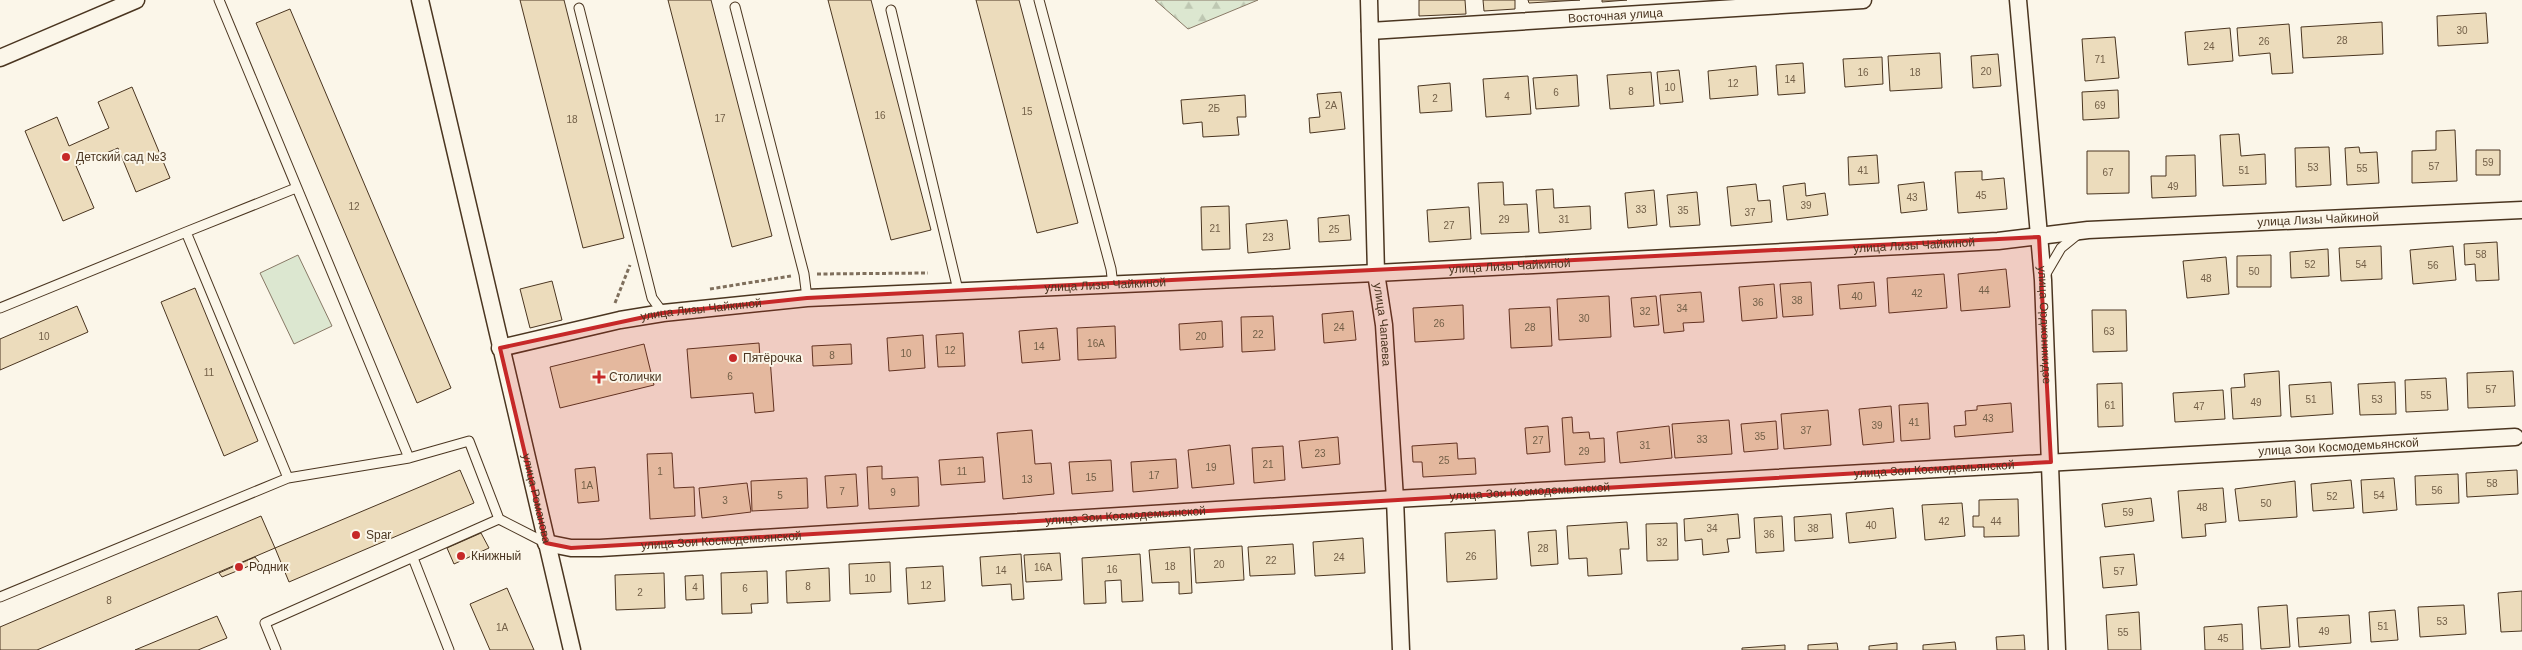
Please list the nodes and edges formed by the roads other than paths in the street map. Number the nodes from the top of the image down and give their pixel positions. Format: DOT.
graph roads {
  1 [pos="136,0"];
  2 [pos="219,0"];
  3 [pos="420,0"];
  4 [pos="1039,0"];
  5 [pos="1369,0"];
  6 [pos="1863,0"];
  7 [pos="2018,0"];
  8 [pos="734,7"];
  9 [pos="579,8"];
  10 [pos="891,10"];
  11 [pos="1370,31"];
  12 [pos="0,58"];
  13 [pos="296,188"];
  14 [pos="2522,210"];
  15 [pos="2088,230"];
  16 [pos="186,232"];
  17 [pos="2038,238"];
  18 [pos="1376,273"];
  19 [pos="2043,280"];
  20 [pos="1113,285"];
  21 [pos="958,290"];
  22 [pos="807,298"];
  23 [pos="0,308"];
  24 [pos="663,313"];
  25 [pos="500,348"];
  26 [pos="2514,437"];
  27 [pos="409,458"];
  28 [pos="2051,462"];
  29 [pos="288,478"];
  30 [pos="1395,499"];
  31 [pos="499,519"];
  32 [pos="546,543"];
  33 [pos="413,558"];
  34 [pos="0,597"];
  35 [pos="276,650"];
  36 [pos="449,650"];
  37 [pos="572,650"];
  38 [pos="1401,650"];
  39 [pos="2057,650"];
  1 -- 12 [label="street"];
  2 -- 13 [label="lane"];
  3 -- 25 [label="street, улица Романова"];
  4 -- 20 [label="lane"];
  5 -- 11 [label="street, улица Чапаева"];
  6 -- 11 [label="street, Восточная улица"];
  7 -- 17 [label="street, улица Орджоникидзе"];
  8 -- 22 [label="lane"];
  9 -- 24 [label="lane"];
  10 -- 21 [label="lane"];
  11 -- 18 [label="street, улица Чапаева"];
  13 -- 16 [label="lane"];
  13 -- 27 [label="lane"];
  14 -- 15 [label="street, улица Лизы Чайкиной"];
  15 -- 17 [label="street, улица Лизы Чайкиной"];
  15 -- 19 [label="lane"];
  16 -- 23 [label="lane"];
  16 -- 29 [label="lane"];
  17 -- 18 [label="street, улица Лизы Чайкиной"];
  17 -- 19 [label="street, улица Орджоникидзе"];
  18 -- 20 [label="street, улица Лизы Чайкиной"];
  18 -- 30 [label="street, улица Чапаева"];
  19 -- 28 [label="street, улица Орджоникидзе"];
  20 -- 21 [label="street, улица Лизы Чайкиной"];
  21 -- 22 [label="street, улица Лизы Чайкиной"];
  22 -- 24 [label="street, улица Лизы Чайкиной"];
  24 -- 25 [label="street, улица Лизы Чайкиной"];
  25 -- 32 [label="street, улица Романова"];
  26 -- 28 [label="street, улица Зои Космодемьянской"];
  27 -- 29 [label="lane"];
  27 -- 31 [label="lane"];
  28 -- 30 [label="street, улица Зои Космодемьянской"];
  28 -- 39 [label="street, улица Орджоникидзе"];
  29 -- 34 [label="lane"];
  30 -- 32 [label="street, улица Зои Космодемьянской"];
  30 -- 38 [label="street, улица Чапаева"];
  31 -- 32 [label="lane"];
  31 -- 33 [label="lane"];
  32 -- 37 [label="street, улица Романова"];
  33 -- 35 [label="lane"];
  33 -- 36 [label="lane"];
}
